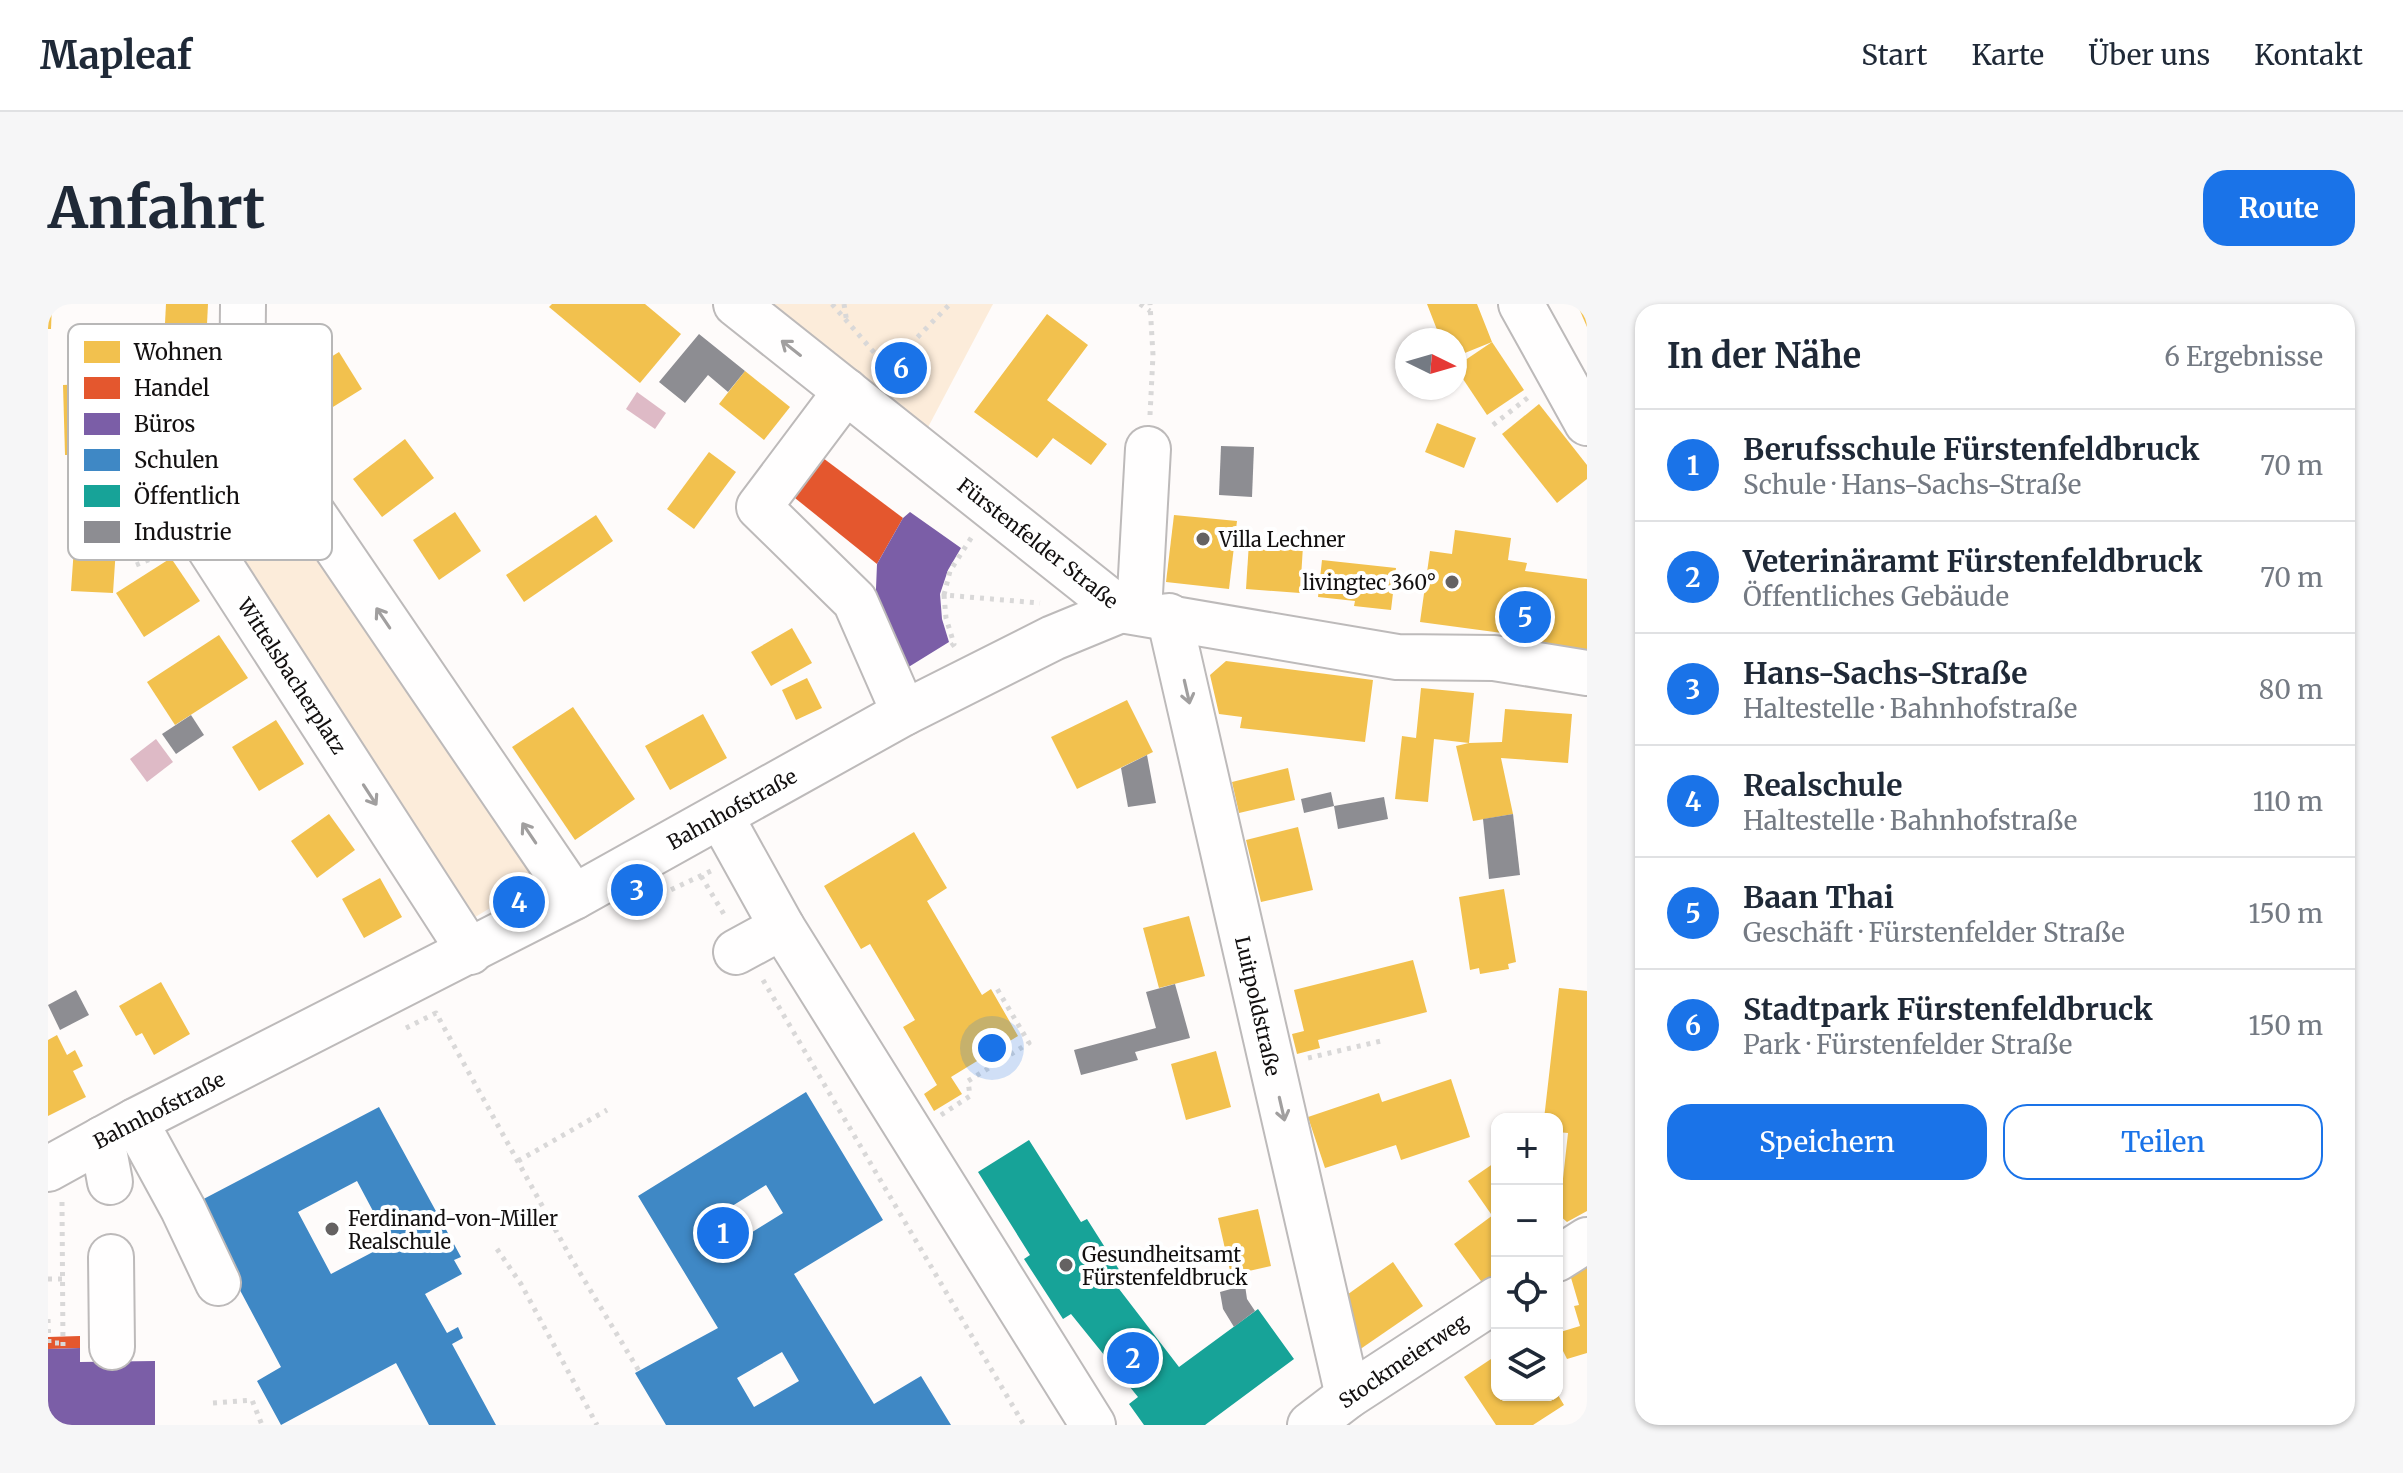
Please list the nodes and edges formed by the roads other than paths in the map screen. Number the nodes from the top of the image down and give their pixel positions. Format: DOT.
graph roads {
  1 [pos="243,304"];
  2 [pos="736,304"];
  3 [pos="1521,304"];
  4 [pos="243,324"];
  5 [pos="864,390"];
  6 [pos="1587,423"];
  7 [pos="1148,449"];
  8 [pos="332,541"];
  9 [pos="217,560"];
  10 [pos="1143,613"];
  11 [pos="1587,673"];
  12 [pos="904,713"];
  13 [pos="721,817"];
  14 [pos="574,897"];
  15 [pos="782,927"];
  16 [pos="740,949"];
  17 [pos="470,952"];
  18 [pos="118,1130"];
  19 [pos="50,1168"];
  20 [pos="110,1182"];
  21 [pos="1587,1240"];
  22 [pos="111,1257"];
  23 [pos="1560,1257"];
  24 [pos="218,1283"];
  25 [pos="1491,1303"];
  26 [pos="112,1347"];
  27 [pos="1348,1396"];
  28 [pos="1093,1425"];
  29 [pos="1310,1425"];
  1 -- 4 [label="street"];
  5 -- 2 [label="street, Fürstenfelder Straße, one-way"];
  3 -- 6 [label="street"];
  5 -- 10 [label="street, Fürstenfelder Straße"];
  5 -- 12 [label="street"];
  7 -- 10 [label="street, Luitpoldstraße"];
  14 -- 8 [label="street, one-way"];
  9 -- 17 [label="street, Wittelsbacherplatz, one-way"];
  10 -- 11 [label="street, Fürstenfelder Straße"];
  10 -- 12 [label="street, Bahnhofstraße"];
  10 -- 27 [label="street, Luitpoldstraße, one-way"];
  12 -- 13 [label="street, Bahnhofstraße"];
  13 -- 14 [label="street, Bahnhofstraße"];
  13 -- 15 [label="street"];
  14 -- 17 [label="street, Bahnhofstraße"];
  15 -- 16 [label="street"];
  15 -- 28 [label="street"];
  17 -- 18 [label="street, Bahnhofstraße"];
  18 -- 19 [label="street, Bahnhofstraße"];
  18 -- 20 [label="street"];
  18 -- 24 [label="street"];
  21 -- 23 [label="street"];
  22 -- 26 [label="street"];
  25 -- 27 [label="street, Stockmeierweg"];
  27 -- 29 [label="street, Stockmeierweg"];
}
